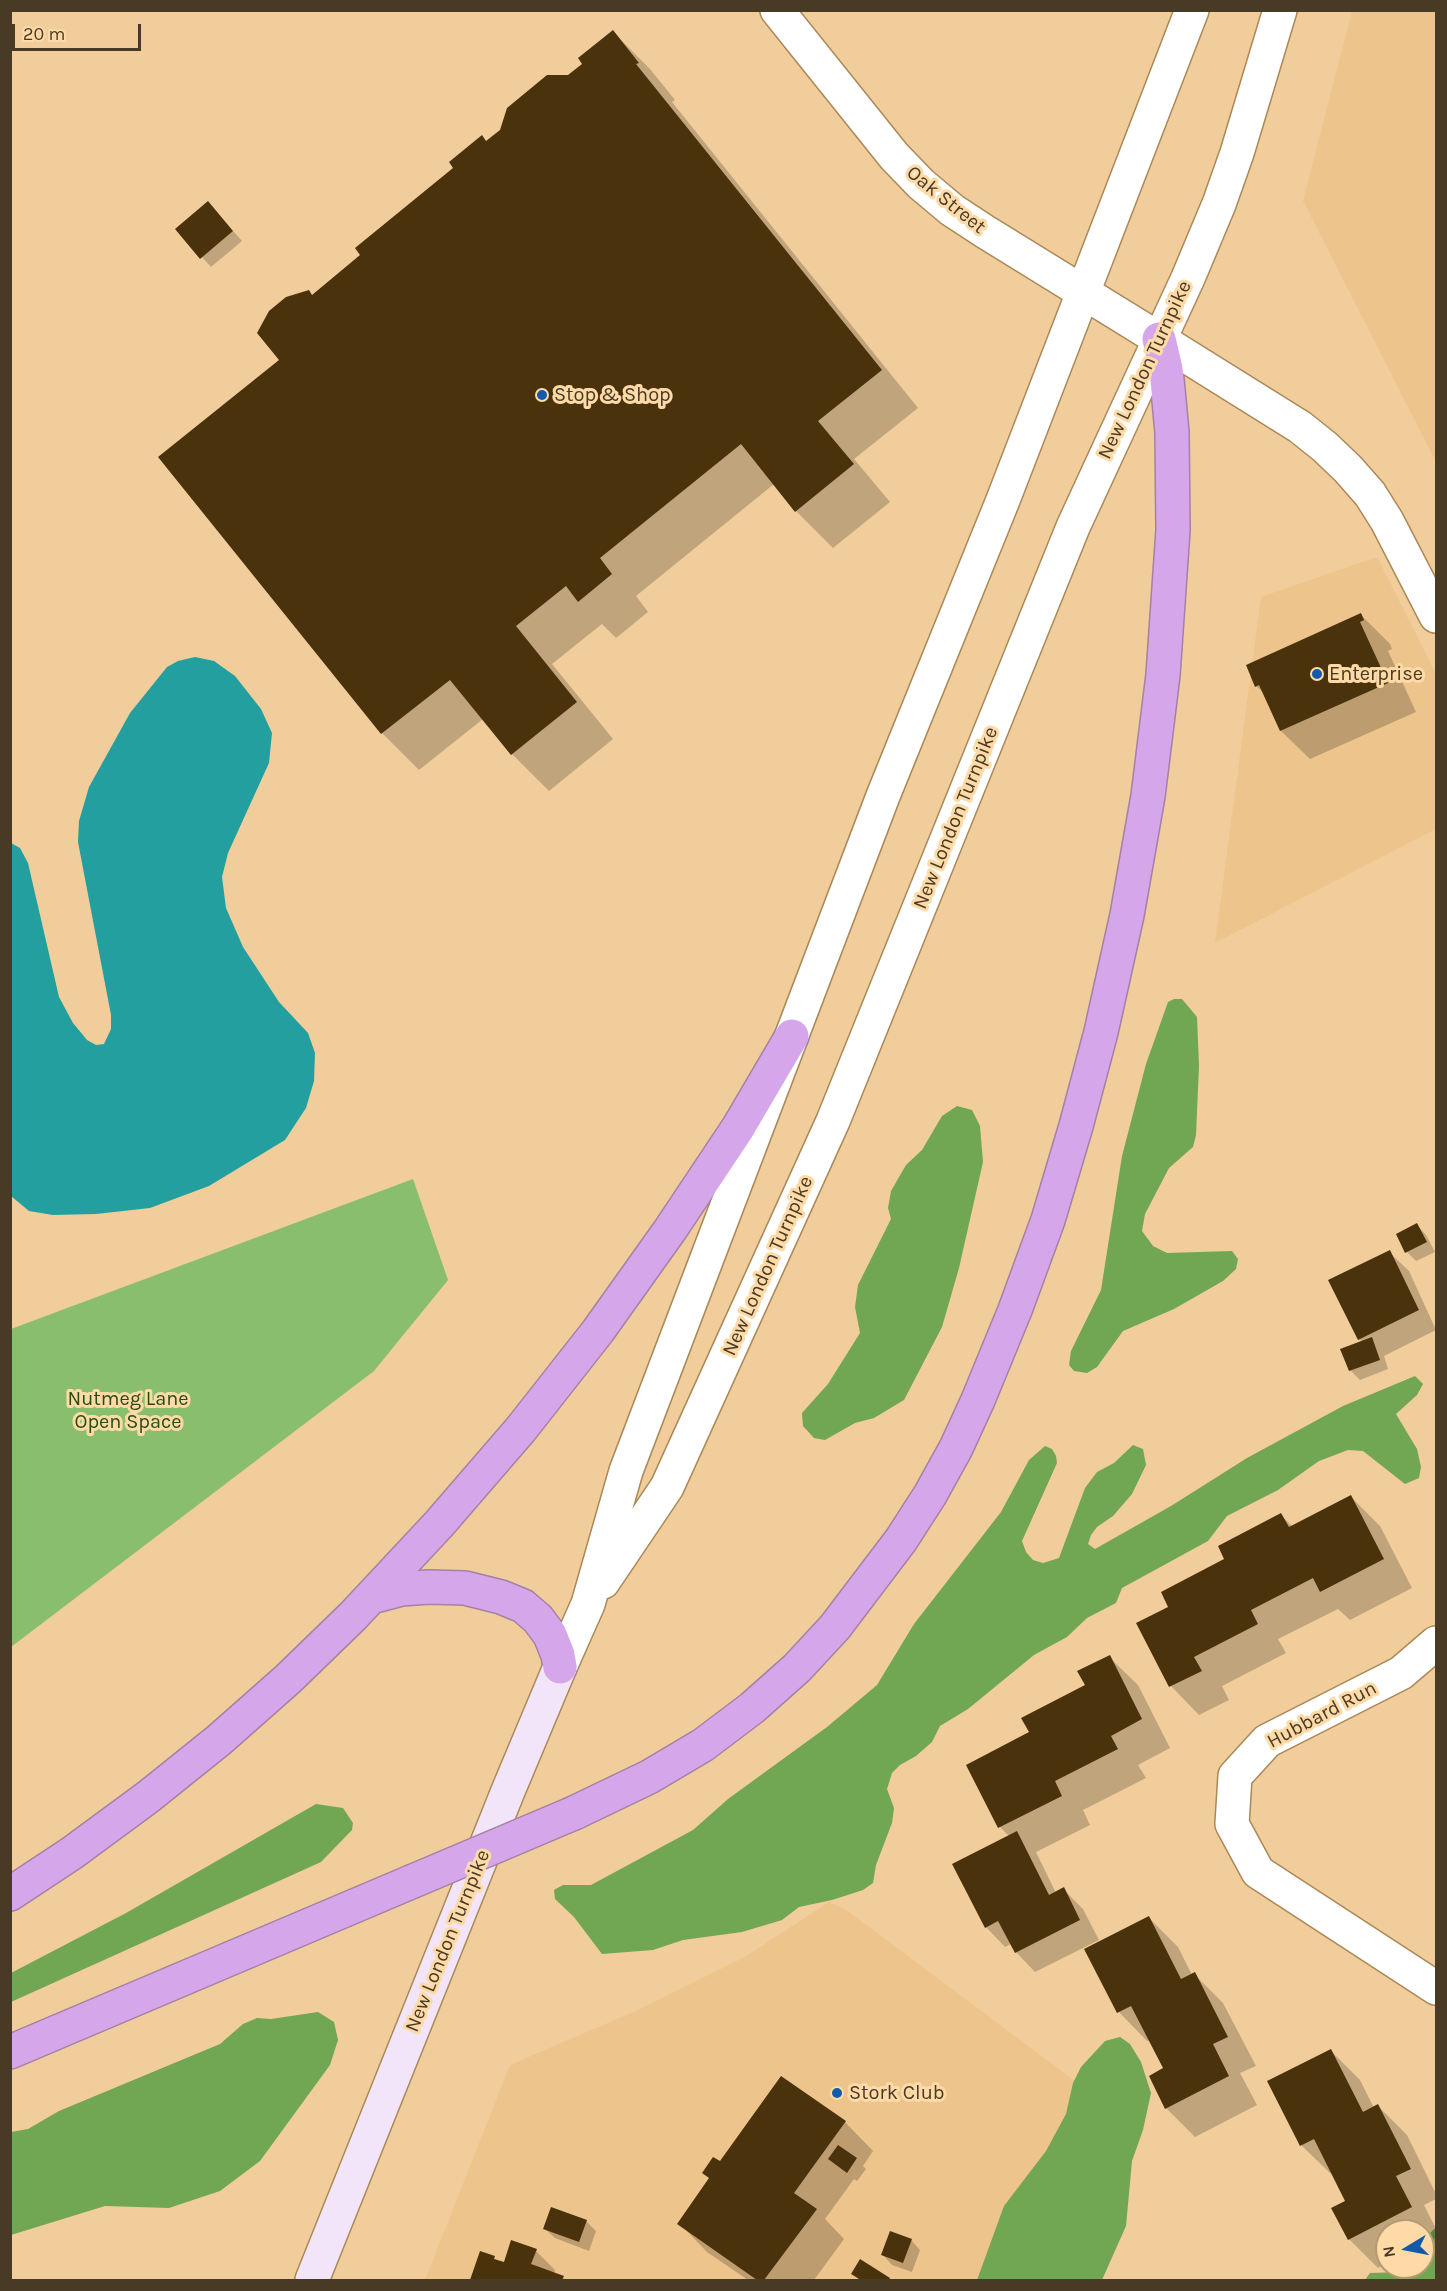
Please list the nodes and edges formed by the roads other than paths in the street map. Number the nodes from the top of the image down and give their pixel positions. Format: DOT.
graph roads {
  1 [pos="777,10"];
  2 [pos="1192,10"];
  3 [pos="1280,10"];
  4 [pos="1083,293"];
  5 [pos="1159,339"];
  6 [pos="1437,616"];
  7 [pos="792,1036"];
  8 [pos="371,1597"];
  9 [pos="588,1604"];
  10 [pos="1437,1643"];
  11 [pos="560,1667"];
  12 [pos="10,1894"];
  13 [pos="1437,1988"];
  14 [pos="10,2052"];
  15 [pos="312,2280"];
  1 -- 4 [label="street, Oak Street"];
  2 -- 4 [label="street, New London Turnpike"];
  3 -- 5 [label="street, New London Turnpike"];
  4 -- 5 [label="street, Oak Street"];
  4 -- 7 [label="street, New London Turnpike"];
  5 -- 6 [label="street, Oak Street"];
  5 -- 9 [label="street, New London Turnpike"];
  5 -- 14 [label="highway, bridge"];
  7 -- 8 [label="highway"];
  7 -- 9 [label="street, New London Turnpike"];
  8 -- 11 [label="highway"];
  8 -- 12 [label="highway"];
  9 -- 11 [label="street, New London Turnpike"];
  10 -- 13 [label="street, Hubbard Run"];
  11 -- 15 [label="main road, New London Turnpike"];
}
